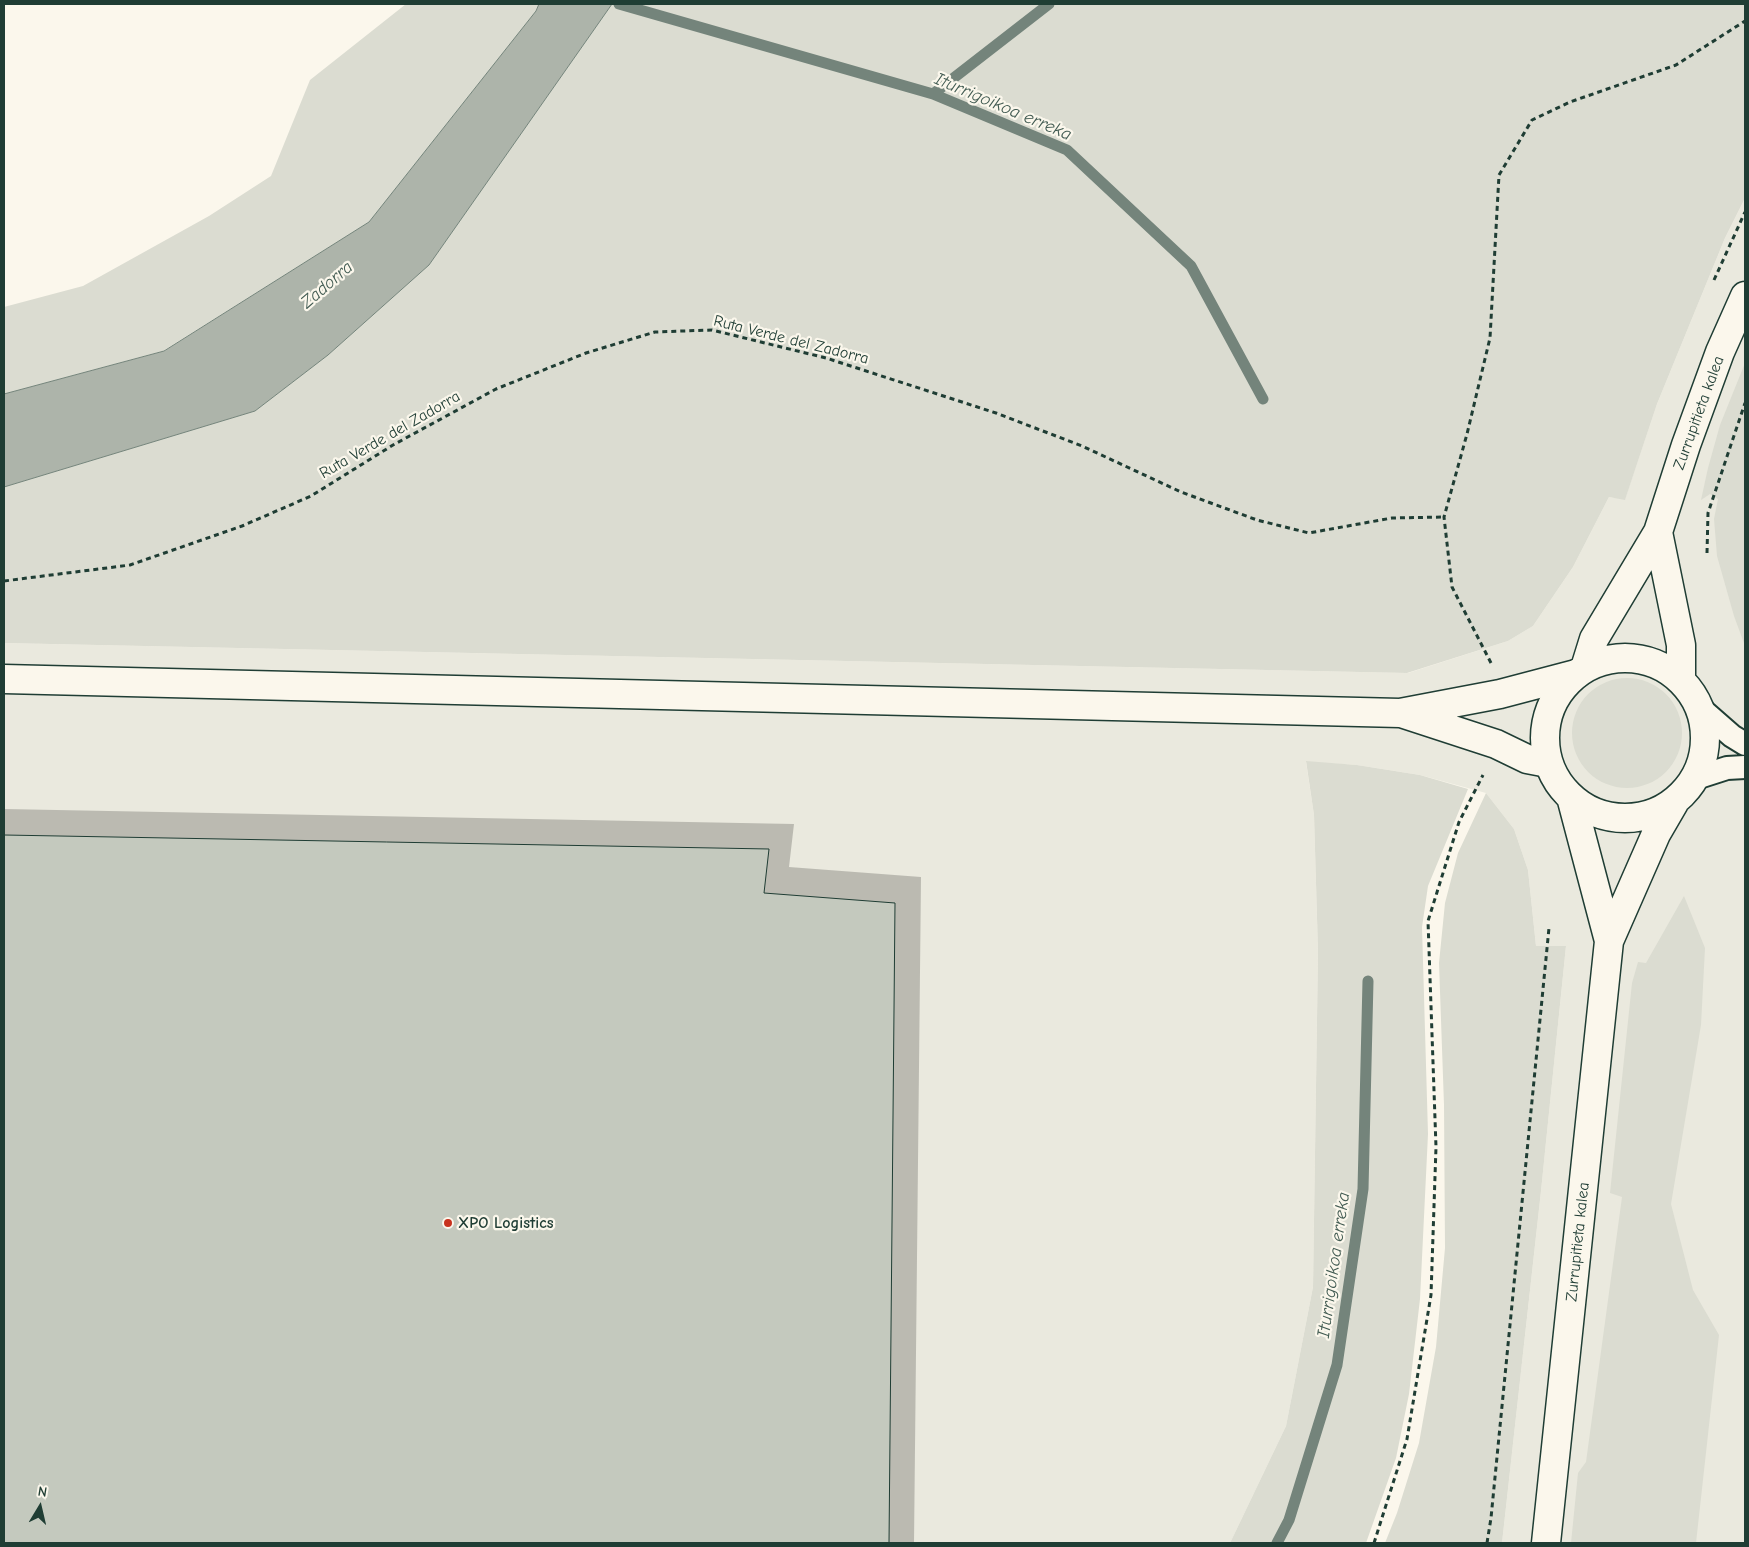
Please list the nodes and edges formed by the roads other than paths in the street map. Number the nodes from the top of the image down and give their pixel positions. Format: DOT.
graph roads {
  1 [pos="1745,296"];
  2 [pos="1658,532"];
  3 [pos="1581,671"];
  4 [pos="4,679"];
  5 [pos="1681,680"];
  6 [pos="1700,708"];
  7 [pos="1400,713"];
  8 [pos="1745,744"];
  9 [pos="1548,762"];
  10 [pos="1745,767"];
  11 [pos="1696,778"];
  12 [pos="1571,797"];
  13 [pos="1674,803"];
  14 [pos="1609,941"];
  15 [pos="1546,1543"];
  1 -- 2 [label="street, Zurrupitieta kalea"];
  2 -- 3 [label="street, Zurrupitieta kalea"];
  2 -- 5 [label="street, Zurrupitieta kalea"];
  3 -- 5 [label="street"];
  3 -- 7 [label="street"];
  3 -- 9 [label="street"];
  4 -- 7 [label="street"];
  5 -- 6 [label="street"];
  6 -- 8 [label="lane"];
  6 -- 11 [label="street"];
  7 -- 9 [label="street"];
  9 -- 12 [label="street"];
  10 -- 11 [label="lane"];
  11 -- 13 [label="street"];
  12 -- 13 [label="street"];
  12 -- 14 [label="street, Zurrupitieta kalea"];
  13 -- 14 [label="street, Zurrupitieta kalea"];
  14 -- 15 [label="street, Zurrupitieta kalea"];
}
